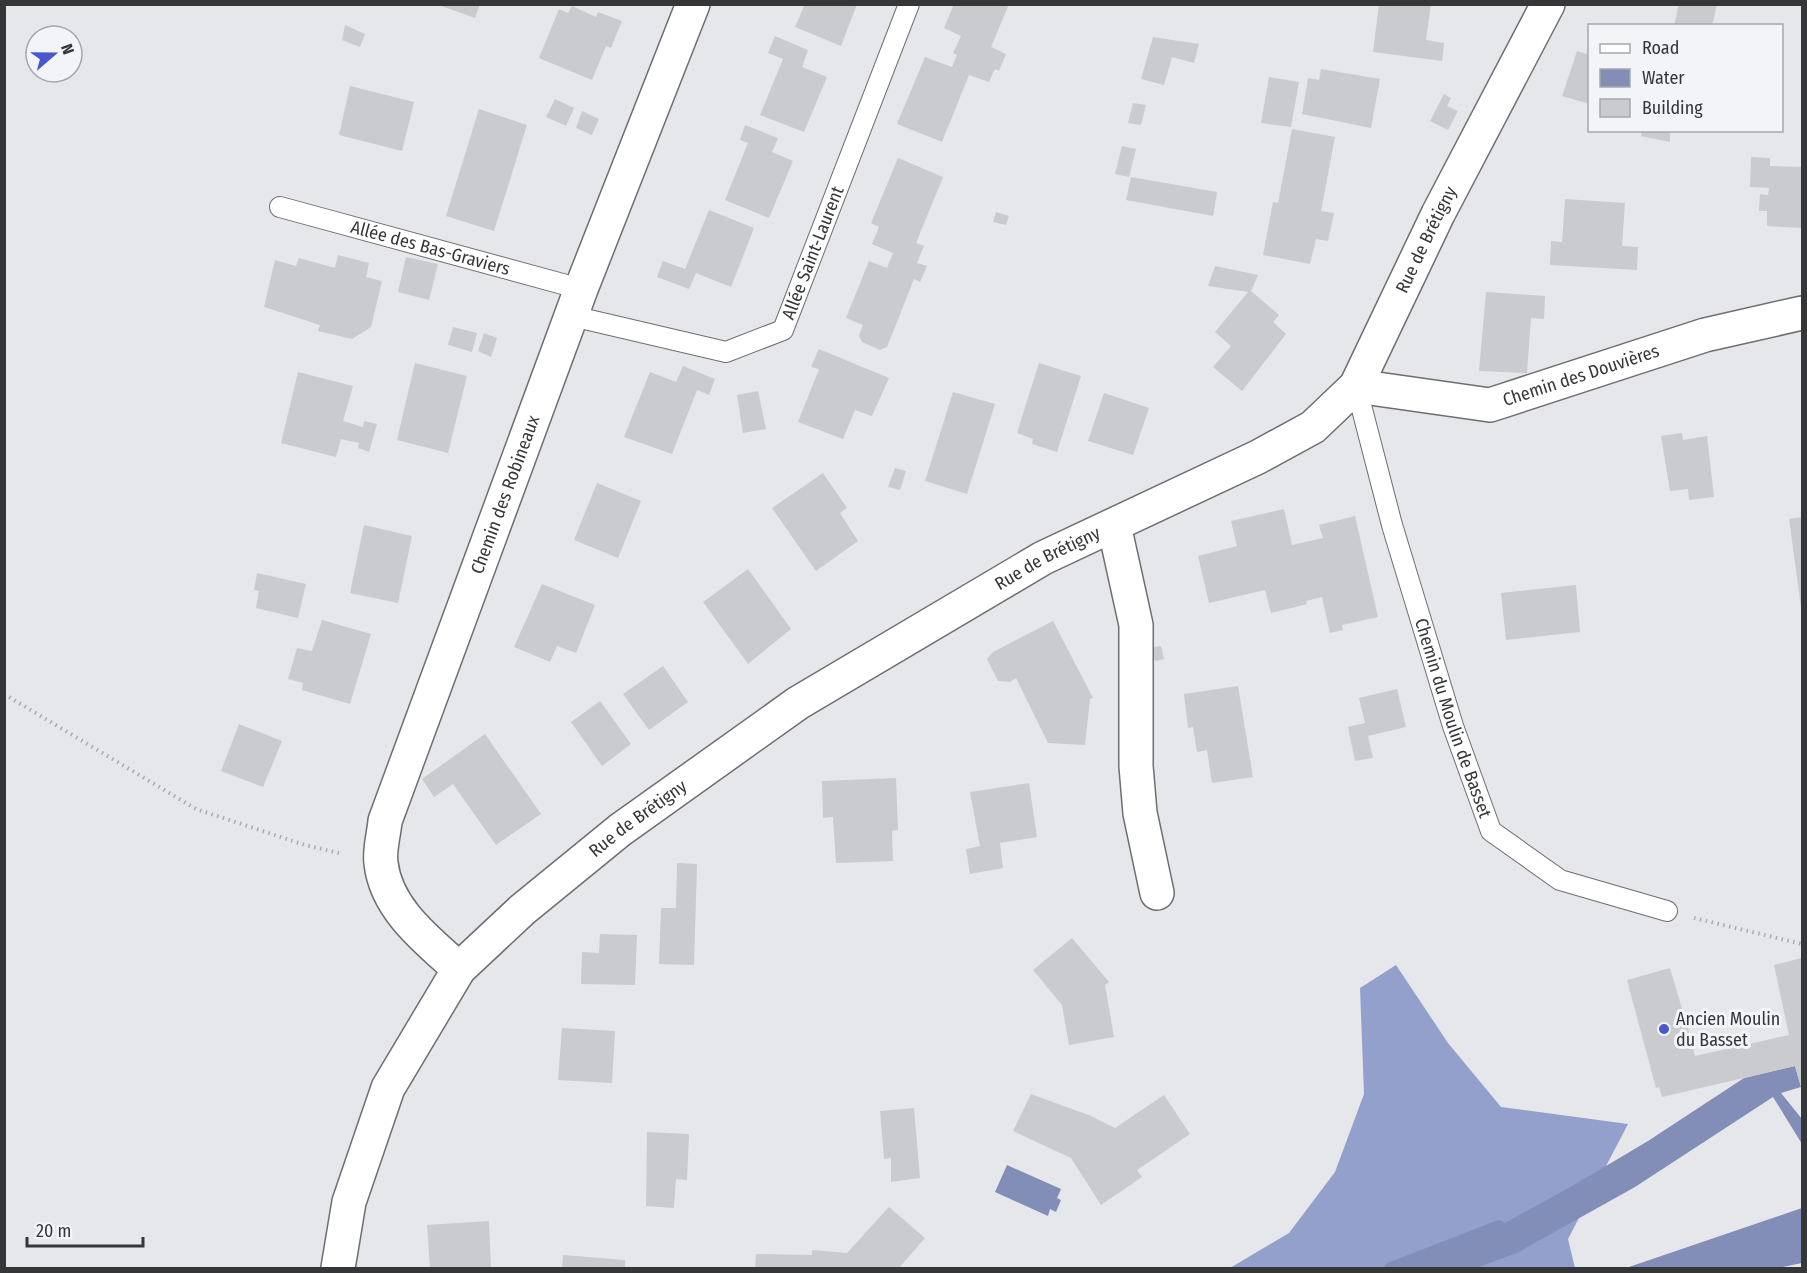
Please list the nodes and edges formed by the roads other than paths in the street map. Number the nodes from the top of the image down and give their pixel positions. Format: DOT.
graph roads {
  1 [pos="693,4"];
  2 [pos="909,4"];
  3 [pos="1548,4"];
  4 [pos="280,207"];
  5 [pos="577,302"];
  6 [pos="1803,313"];
  7 [pos="1356,386"];
  8 [pos="1114,525"];
  9 [pos="1157,893"];
  10 [pos="1667,911"];
  11 [pos="459,969"];
  12 [pos="338,1269"];
  1 -- 5 [label="street, Chemin des Robineaux"];
  2 -- 5 [label="lane, Allée Saint-Laurent"];
  3 -- 7 [label="street, Rue de Brétigny"];
  4 -- 5 [label="lane, Allée des Bas-Graviers"];
  5 -- 11 [label="street, Chemin des Robineaux"];
  6 -- 7 [label="street, Chemin des Douvières"];
  7 -- 8 [label="street, Rue de Brétigny"];
  7 -- 10 [label="lane, Chemin du Moulin de Basset"];
  8 -- 9 [label="street, Rue de Brétigny"];
  8 -- 11 [label="street, Rue de Brétigny"];
  11 -- 12 [label="street, Rue de Brétigny"];
}
